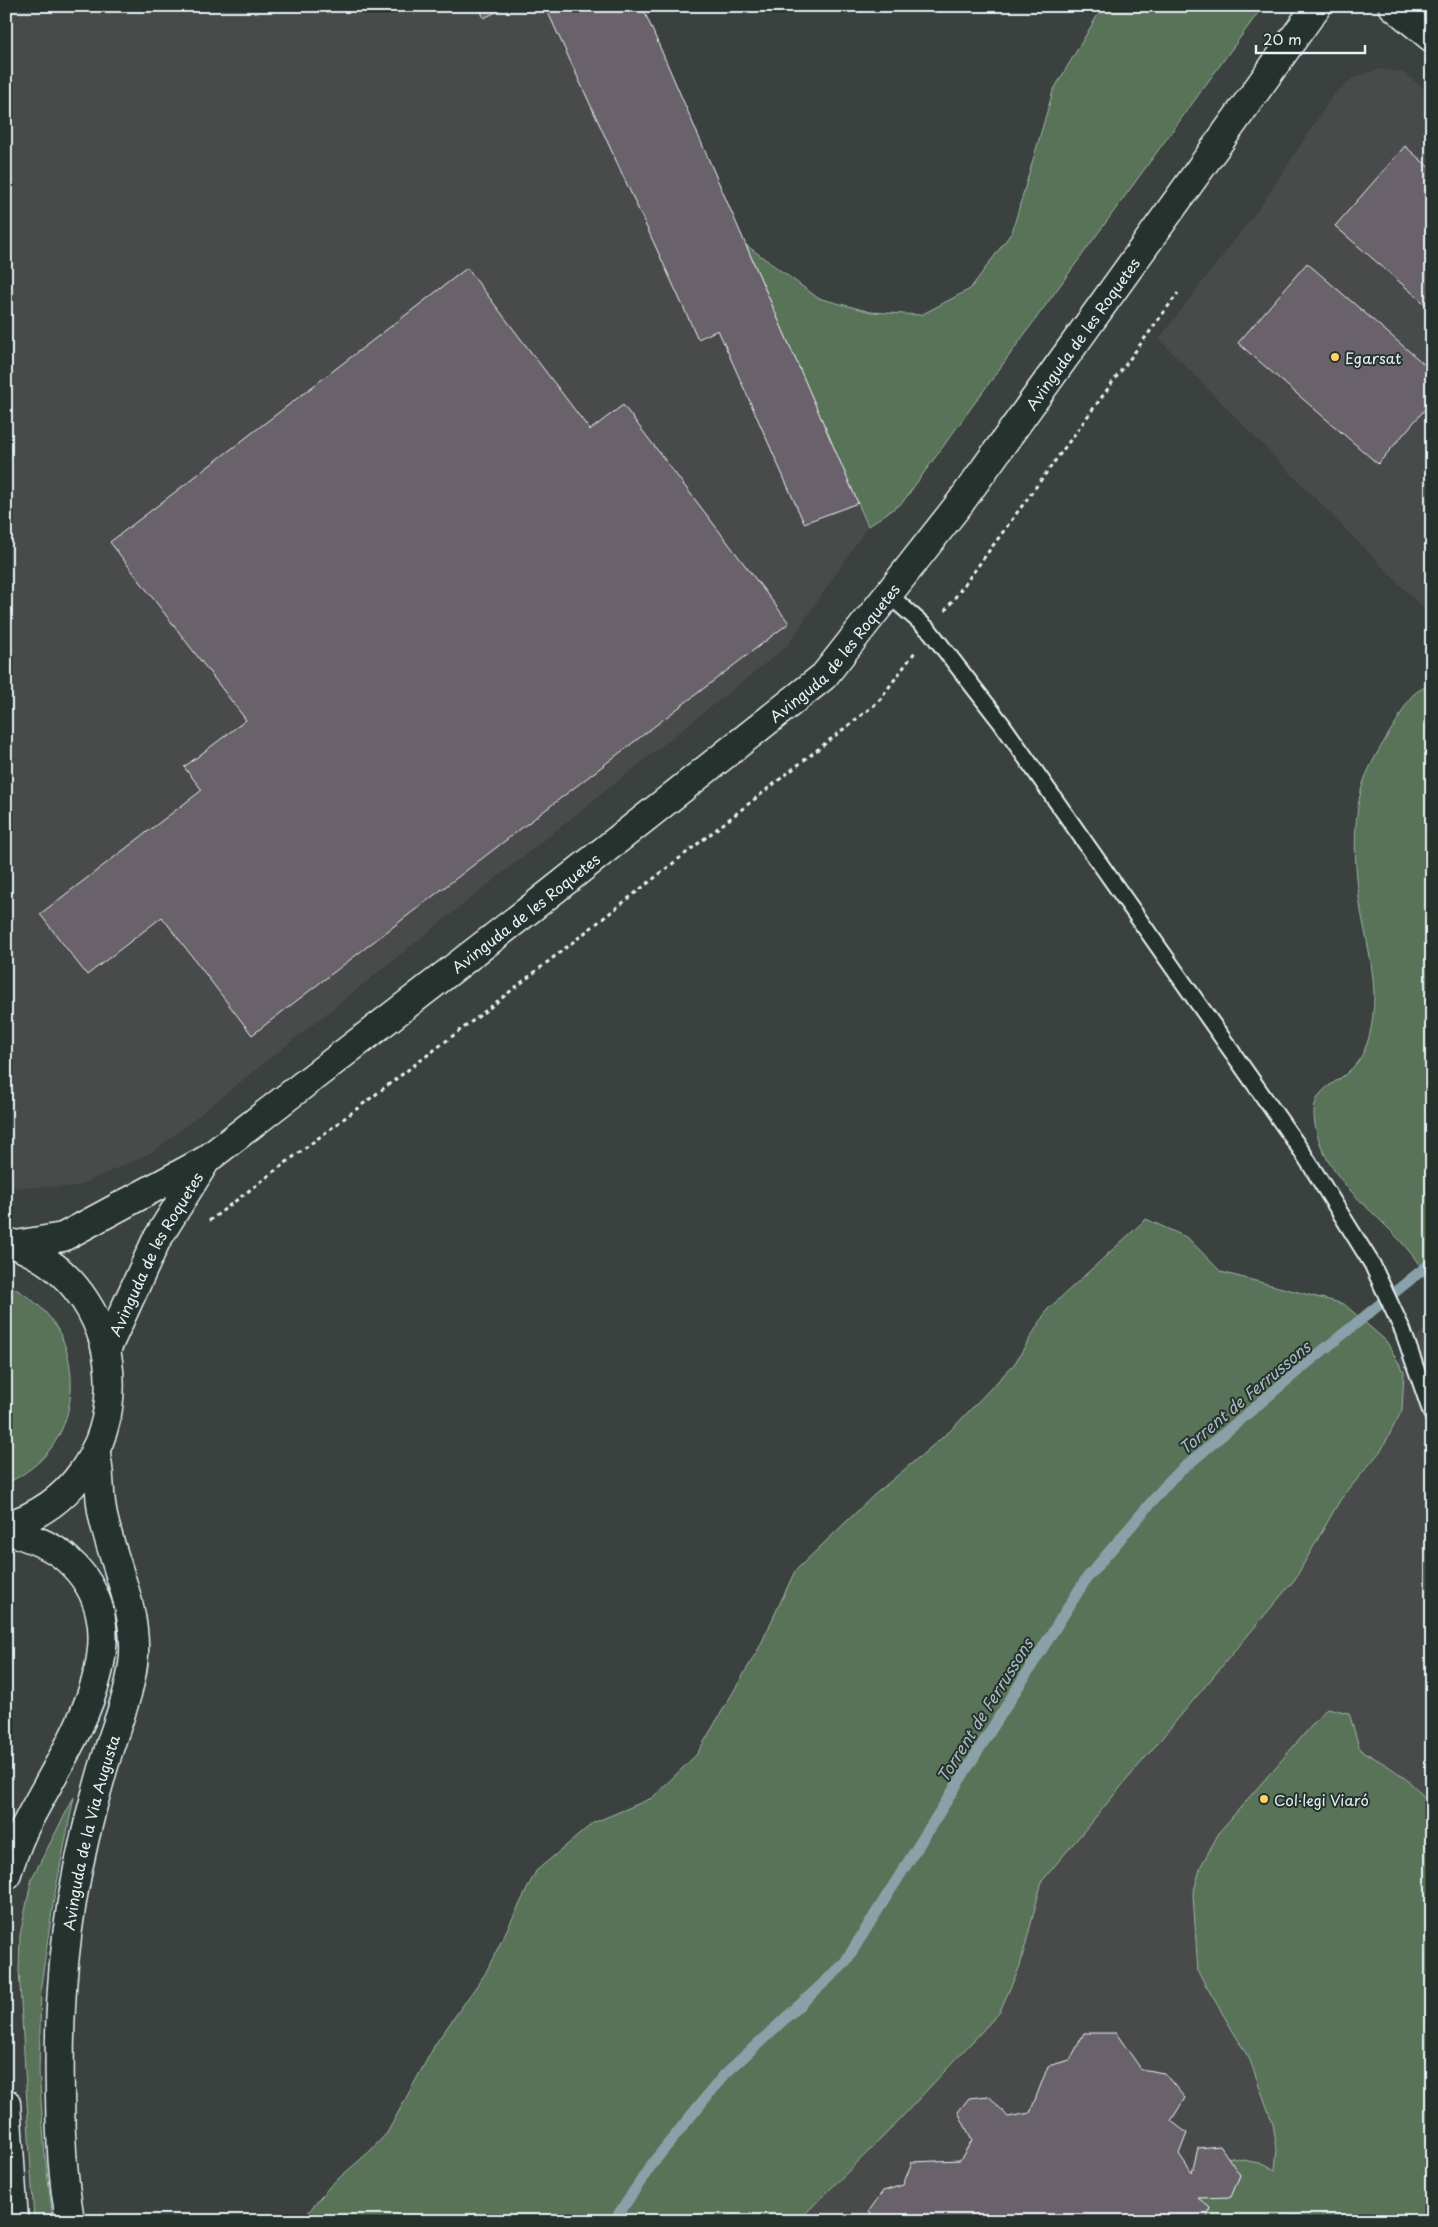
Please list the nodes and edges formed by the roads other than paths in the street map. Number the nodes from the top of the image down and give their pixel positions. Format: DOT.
graph roads {
  1 [pos="1317,6"];
  2 [pos="1394,6"];
  3 [pos="1432,38"];
  4 [pos="888,594"];
  5 [pos="206,1160"];
  6 [pos="11,1244"];
  7 [pos="107,1348"];
  8 [pos="1432,1415"];
  9 [pos="96,1450"];
  10 [pos="6,1527"];
  11 [pos="6,1876"];
  12 [pos="6,2103"];
  13 [pos="14,2221"];
  14 [pos="70,2221"];
  1 -- 4 [label="street, Avinguda de les Roquetes"];
  2 -- 3 [label="street"];
  4 -- 5 [label="street, Avinguda de les Roquetes"];
  4 -- 8 [label="lane"];
  5 -- 6 [label="street, Avinguda de les Roquetes"];
  5 -- 7 [label="street, Avinguda de les Roquetes"];
  6 -- 7 [label="street"];
  7 -- 9 [label="street"];
  9 -- 10 [label="street"];
  9 -- 14 [label="street, Avinguda de la Via Augusta"];
  10 -- 11 [label="street"];
  12 -- 13 [label="street"];
}
